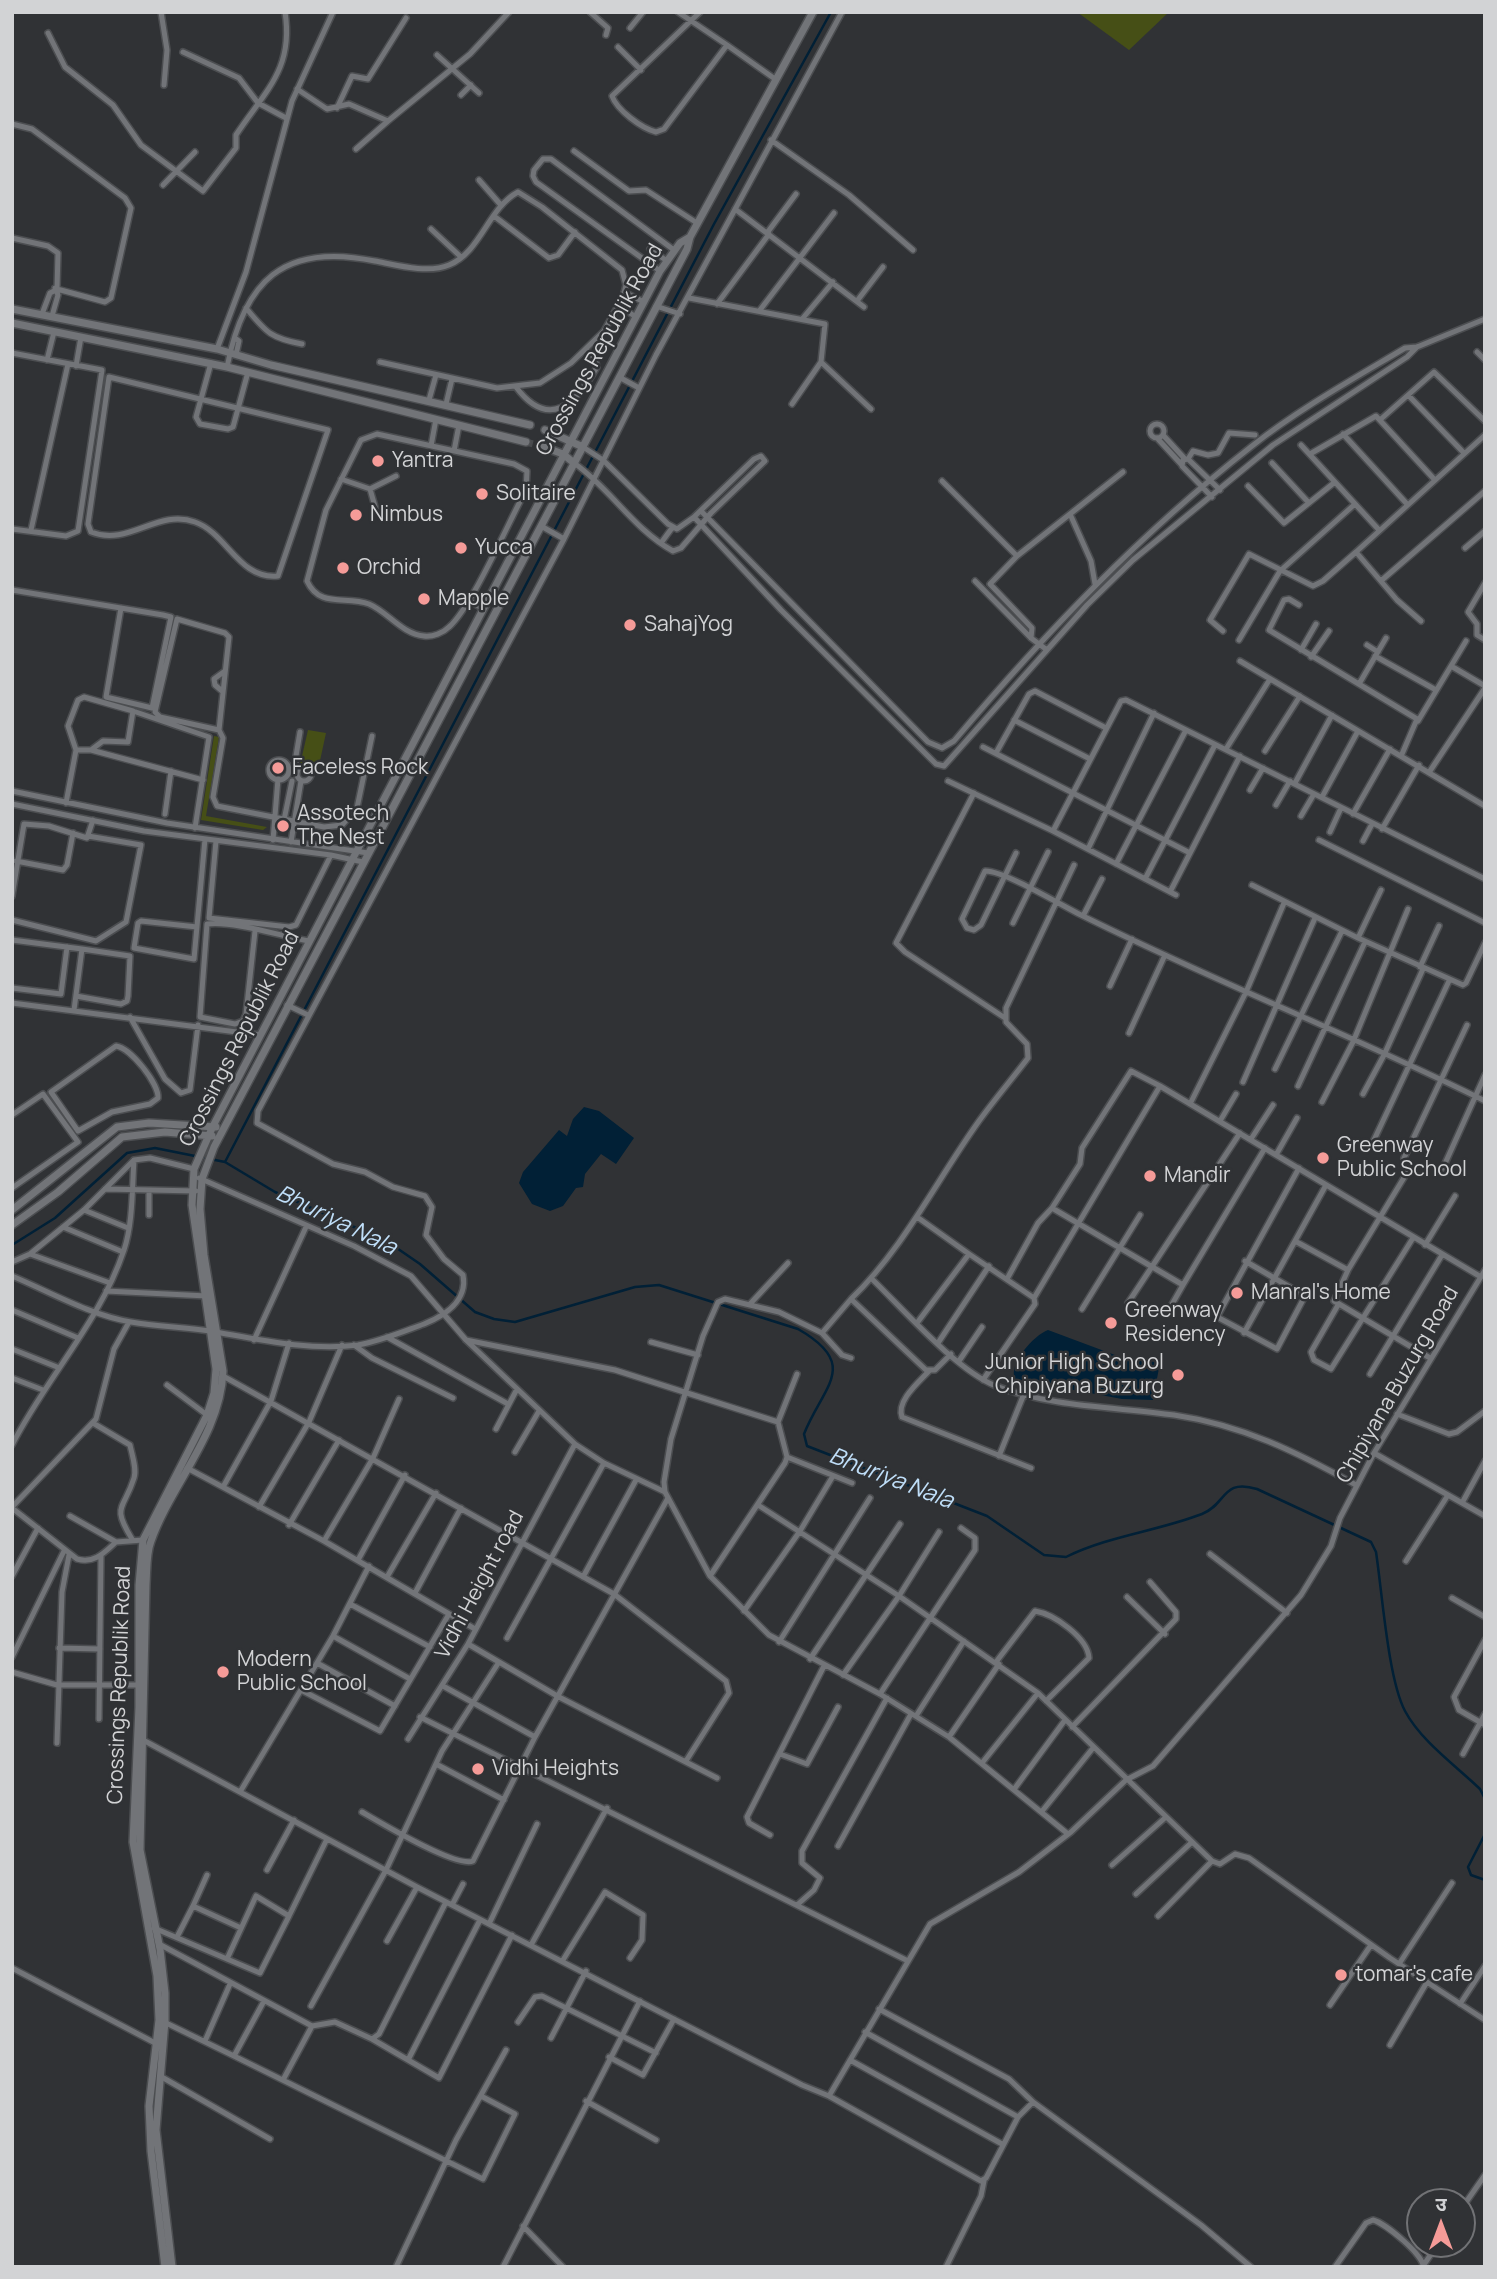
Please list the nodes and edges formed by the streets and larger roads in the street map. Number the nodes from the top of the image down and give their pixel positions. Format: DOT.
graph roads {
  1 [pos="161,12"];
  2 [pos="285,12"];
  3 [pos="333,12"];
  4 [pos="509,12"];
  5 [pos="590,12"];
  6 [pos="643,12"];
  7 [pos="678,12"];
  8 [pos="699,12"];
  9 [pos="813,12"];
  10 [pos="842,12"];
  11 [pos="406,18"];
  12 [pos="691,22"];
  13 [pos="630,28"];
  14 [pos="48,33"];
  15 [pos="606,35"];
  16 [pos="727,45"];
  17 [pos="618,47"];
  18 [pos="183,52"];
  19 [pos="437,55"];
  20 [pos="452,69"];
  21 [pos="641,70"];
  22 [pos="775,79"];
  23 [pos="164,85"];
  24 [pos="471,85"];
  25 [pos="297,89"];
  26 [pos="479,93"];
  27 [pos="461,95"];
  28 [pos="258,103"];
  29 [pos="337,108"];
  30 [pos="286,118"];
  31 [pos="388,121"];
  32 [pos="12,124"];
  33 [pos="771,140"];
  34 [pos="356,149"];
  35 [pos="573,151"];
  36 [pos="195,152"];
  37 [pos="176,172"];
  38 [pos="479,180"];
  39 [pos="163,186"];
  40 [pos="796,194"];
  41 [pos="500,204"];
  42 [pos="735,209"];
  43 [pos="834,213"];
  44 [pos="494,216"];
  45 [pos="697,223"];
  46 [pos="431,229"];
  47 [pos="575,232"];
  48 [pos="768,234"];
  49 [pos="690,237"];
  50 [pos="12,238"];
  51 [pos="650,249"];
  52 [pos="674,250"];
  53 [pos="913,250"];
  54 [pos="799,256"];
  55 [pos="461,257"];
  56 [pos="667,261"];
  57 [pos="883,267"];
  58 [pos="660,271"];
  59 [pos="833,282"];
  60 [pos="55,289"];
  61 [pos="624,292"];
  62 [pos="689,298"];
  63 [pos="857,301"];
  64 [pos="644,302"];
  65 [pos="717,304"];
  66 [pos="619,306"];
  67 [pos="656,306"];
  68 [pos="864,307"];
  69 [pos="246,308"];
  70 [pos="12,309"];
  71 [pos="760,310"];
  72 [pos="677,313"];
  73 [pos="42,314"];
  74 [pos="52,316"];
  75 [pos="636,317"];
  76 [pos="803,318"];
  77 [pos="1485,319"];
  78 [pos="12,323"];
  79 [pos="54,332"];
  80 [pos="81,337"];
  81 [pos="302,344"];
  82 [pos="1417,346"];
  83 [pos="217,349"];
  84 [pos="586,350"];
  85 [pos="1478,352"];
  86 [pos="12,353"];
  87 [pos="233,354"];
  88 [pos="47,360"];
  89 [pos="1485,360"];
  90 [pos="380,362"];
  91 [pos="821,362"];
  92 [pos="211,363"];
  93 [pos="68,365"];
  94 [pos="76,366"];
  95 [pos="228,367"];
  96 [pos="248,372"];
  97 [pos="436,375"];
  98 [pos="452,379"];
  99 [pos="622,379"];
  100 [pos="516,387"];
  101 [pos="638,387"];
  102 [pos="1409,396"];
  103 [pos="202,399"];
  104 [pos="429,400"];
  105 [pos="446,404"];
  106 [pos="792,404"];
  107 [pos="240,407"];
  108 [pos="871,409"];
  109 [pos="436,419"];
  110 [pos="1381,419"];
  111 [pos="1485,421"];
  112 [pos="459,425"];
  113 [pos="530,425"];
  114 [pos="545,430"];
  115 [pos="1343,434"];
  116 [pos="1255,435"];
  117 [pos="1485,435"];
  118 [pos="1160,436"];
  119 [pos="570,440"];
  120 [pos="526,442"];
  121 [pos="1301,445"];
  122 [pos="430,446"];
  123 [pos="541,446"];
  124 [pos="586,449"];
  125 [pos="454,451"];
  126 [pos="1463,452"];
  127 [pos="563,454"];
  128 [pos="1310,454"];
  129 [pos="601,458"];
  130 [pos="1185,461"];
  131 [pos="1272,463"];
  132 [pos="576,464"];
  133 [pos="1123,472"];
  134 [pos="396,476"];
  135 [pos="341,479"];
  136 [pos="594,479"];
  137 [pos="1434,479"];
  138 [pos="942,481"];
  139 [pos="1212,482"];
  140 [pos="1335,482"];
  141 [pos="1248,486"];
  142 [pos="370,489"];
  143 [pos="1203,489"];
  144 [pos="1220,490"];
  145 [pos="1485,491"];
  146 [pos="1212,497"];
  147 [pos="1309,503"];
  148 [pos="1355,504"];
  149 [pos="1407,505"];
  150 [pos="376,510"];
  151 [pos="701,511"];
  152 [pos="1070,514"];
  153 [pos="694,517"];
  154 [pos="707,518"];
  155 [pos="701,525"];
  156 [pos="544,528"];
  157 [pos="673,528"];
  158 [pos="12,529"];
  159 [pos="32,530"];
  160 [pos="1379,530"];
  161 [pos="1485,531"];
  162 [pos="564,539"];
  163 [pos="662,543"];
  164 [pos="1465,548"];
  165 [pos="1356,552"];
  166 [pos="1017,556"];
  167 [pos="1110,568"];
  168 [pos="1280,571"];
  169 [pos="1116,576"];
  170 [pos="1382,580"];
  171 [pos="975,581"];
  172 [pos="1485,583"];
  173 [pos="1095,584"];
  174 [pos="474,589"];
  175 [pos="12,590"];
  176 [pos="488,598"];
  177 [pos="468,600"];
  178 [pos="1299,605"];
  179 [pos="121,608"];
  180 [pos="482,608"];
  181 [pos="1421,621"];
  182 [pos="1316,624"];
  183 [pos="1223,631"];
  184 [pos="1329,631"];
  185 [pos="825,636"];
  186 [pos="1031,638"];
  187 [pos="1386,638"];
  188 [pos="1239,640"];
  189 [pos="1485,640"];
  190 [pos="1466,641"];
  191 [pos="1039,642"];
  192 [pos="816,644"];
  193 [pos="1367,645"];
  194 [pos="1047,650"];
  195 [pos="1301,650"];
  196 [pos="1377,654"];
  197 [pos="1311,657"];
  198 [pos="1240,661"];
  199 [pos="1451,666"];
  200 [pos="1270,679"];
  201 [pos="1359,684"];
  202 [pos="1485,687"];
  203 [pos="1436,690"];
  204 [pos="1300,696"];
  205 [pos="133,711"];
  206 [pos="1154,713"];
  207 [pos="1332,715"];
  208 [pos="1014,720"];
  209 [pos="1418,721"];
  210 [pos="1106,727"];
  211 [pos="219,730"];
  212 [pos="1186,730"];
  213 [pos="1358,731"];
  214 [pos="300,732"];
  215 [pos="959,735"];
  216 [pos="372,736"];
  217 [pos="969,740"];
  218 [pos="1215,745"];
  219 [pos="983,747"];
  220 [pos="1226,749"];
  221 [pos="1390,749"];
  222 [pos="76,750"];
  223 [pos="91,750"];
  224 [pos="1265,751"];
  225 [pos="996,753"];
  226 [pos="1402,754"];
  227 [pos="1240,756"];
  228 [pos="1090,759"];
  229 [pos="1419,765"];
  230 [pos="294,768"];
  231 [pos="1263,768"];
  232 [pos="171,771"];
  233 [pos="1430,771"];
  234 [pos="278,779"];
  235 [pos="203,780"];
  236 [pos="948,780"];
  237 [pos="292,781"];
  238 [pos="301,781"];
  239 [pos="1292,782"];
  240 [pos="1250,790"];
  241 [pos="12,791"];
  242 [pos="23,793"];
  243 [pos="974,793"];
  244 [pos="1073,793"];
  245 [pos="1314,794"];
  246 [pos="1322,797"];
  247 [pos="66,803"];
  248 [pos="12,804"];
  249 [pos="1276,805"];
  250 [pos="22,806"];
  251 [pos="1485,806"];
  252 [pos="1341,808"];
  253 [pos="1108,811"];
  254 [pos="164,814"];
  255 [pos="1353,814"];
  256 [pos="1301,816"];
  257 [pos="277,818"];
  258 [pos="93,820"];
  259 [pos="284,820"];
  260 [pos="294,822"];
  261 [pos="1372,824"];
  262 [pos="1136,825"];
  263 [pos="195,828"];
  264 [pos="1382,829"];
  265 [pos="1053,831"];
  266 [pos="1330,832"];
  267 [pos="73,833"];
  268 [pos="88,836"];
  269 [pos="205,839"];
  270 [pos="263,839"];
  271 [pos="273,840"];
  272 [pos="1165,840"];
  273 [pos="1320,840"];
  274 [pos="216,841"];
  275 [pos="1363,841"];
  276 [pos="291,842"];
  277 [pos="262,847"];
  278 [pos="1088,849"];
  279 [pos="356,851"];
  280 [pos="1048,852"];
  281 [pos="368,853"];
  282 [pos="1016,853"];
  283 [pos="1190,853"];
  284 [pos="331,855"];
  285 [pos="352,859"];
  286 [pos="16,861"];
  287 [pos="363,862"];
  288 [pos="1116,864"];
  289 [pos="1074,865"];
  290 [pos="1004,876"];
  291 [pos="1102,878"];
  292 [pos="1145,879"];
  293 [pos="1485,879"];
  294 [pos="1252,886"];
  295 [pos="1029,888"];
  296 [pos="1381,890"];
  297 [pos="12,896"];
  298 [pos="1056,903"];
  299 [pos="1284,903"];
  300 [pos="1408,909"];
  301 [pos="1083,916"];
  302 [pos="1315,918"];
  303 [pos="12,920"];
  304 [pos="1013,923"];
  305 [pos="1485,923"];
  306 [pos="1439,926"];
  307 [pos="197,927"];
  308 [pos="255,931"];
  309 [pos="1342,931"];
  310 [pos="1132,939"];
  311 [pos="1358,939"];
  312 [pos="12,940"];
  313 [pos="309,941"];
  314 [pos="1364,942"];
  315 [pos="1485,943"];
  316 [pos="67,947"];
  317 [pos="82,949"];
  318 [pos="1388,953"];
  319 [pos="1165,955"];
  320 [pos="1421,968"];
  321 [pos="1449,981"];
  322 [pos="1110,986"];
  323 [pos="12,988"];
  324 [pos="1246,992"];
  325 [pos="61,994"];
  326 [pos="76,996"];
  327 [pos="12,1003"];
  328 [pos="291,1007"];
  329 [pos="1277,1007"];
  330 [pos="60,1008"];
  331 [pos="74,1010"];
  332 [pos="306,1014"];
  333 [pos="130,1017"];
  334 [pos="1005,1018"];
  335 [pos="1301,1019"];
  336 [pos="198,1025"];
  337 [pos="1467,1025"];
  338 [pos="1325,1029"];
  339 [pos="1129,1033"];
  340 [pos="260,1035"];
  341 [pos="1353,1042"];
  342 [pos="1384,1055"];
  343 [pos="1409,1068"];
  344 [pos="1276,1069"];
  345 [pos="1485,1075"];
  346 [pos="1440,1081"];
  347 [pos="1243,1082"];
  348 [pos="1160,1086"];
  349 [pos="1298,1086"];
  350 [pos="1236,1094"];
  351 [pos="1363,1094"];
  352 [pos="1475,1097"];
  353 [pos="1485,1101"];
  354 [pos="1322,1102"];
  355 [pos="1190,1104"];
  356 [pos="1273,1105"];
  357 [pos="112,1112"];
  358 [pos="12,1115"];
  359 [pos="1297,1118"];
  360 [pos="1220,1121"];
  361 [pos="213,1126"];
  362 [pos="117,1127"];
  363 [pos="224,1129"];
  364 [pos="1240,1133"];
  365 [pos="219,1137"];
  366 [pos="207,1139"];
  367 [pos="1251,1139"];
  368 [pos="1373,1142"];
  369 [pos="1265,1148"];
  370 [pos="60,1154"];
  371 [pos="1276,1155"];
  372 [pos="1404,1158"];
  373 [pos="134,1160"];
  374 [pos="68,1166"];
  375 [pos="1299,1168"];
  376 [pos="1443,1168"];
  377 [pos="194,1170"];
  378 [pos="1408,1171"];
  379 [pos="34,1174"];
  380 [pos="202,1179"];
  381 [pos="1326,1185"];
  382 [pos="42,1187"];
  383 [pos="12,1188"];
  384 [pos="105,1189"];
  385 [pos="132,1191"];
  386 [pos="149,1191"];
  387 [pos="196,1191"];
  388 [pos="1455,1196"];
  389 [pos="1052,1208"];
  390 [pos="12,1210"];
  391 [pos="84,1210"];
  392 [pos="149,1215"];
  393 [pos="1140,1215"];
  394 [pos="917,1217"];
  395 [pos="1380,1217"];
  396 [pos="1076,1222"];
  397 [pos="12,1225"];
  398 [pos="63,1227"];
  399 [pos="306,1227"];
  400 [pos="128,1228"];
  401 [pos="1413,1238"];
  402 [pos="1295,1241"];
  403 [pos="1425,1245"];
  404 [pos="1120,1249"];
  405 [pos="123,1252"];
  406 [pos="30,1254"];
  407 [pos="969,1254"];
  408 [pos="1442,1255"];
  409 [pos="1245,1261"];
  410 [pos="12,1262"];
  411 [pos="788,1263"];
  412 [pos="989,1266"];
  413 [pos="1151,1268"];
  414 [pos="1348,1270"];
  415 [pos="1485,1270"];
  416 [pos="12,1276"];
  417 [pos="1277,1277"];
  418 [pos="872,1279"];
  419 [pos="1007,1279"];
  420 [pos="1481,1280"];
  421 [pos="110,1283"];
  422 [pos="1183,1285"];
  423 [pos="106,1291"];
  424 [pos="207,1296"];
  425 [pos="1034,1298"];
  426 [pos="851,1299"];
  427 [pos="1128,1303"];
  428 [pos="750,1304"];
  429 [pos="1338,1305"];
  430 [pos="1082,1309"];
  431 [pos="12,1310"];
  432 [pos="96,1312"];
  433 [pos="1167,1313"];
  434 [pos="444,1316"];
  435 [pos="1363,1321"];
  436 [pos="130,1322"];
  437 [pos="917,1323"];
  438 [pos="982,1327"];
  439 [pos="213,1331"];
  440 [pos="822,1333"];
  441 [pos="1244,1333"];
  442 [pos="1391,1337"];
  443 [pos="78,1338"];
  444 [pos="387,1338"];
  445 [pos="254,1340"];
  446 [pos="466,1340"];
  447 [pos="651,1342"];
  448 [pos="289,1343"];
  449 [pos="938,1343"];
  450 [pos="342,1345"];
  451 [pos="354,1345"];
  452 [pos="12,1349"];
  453 [pos="951,1354"];
  454 [pos="698,1355"];
  455 [pos="851,1358"];
  456 [pos="1430,1358"];
  457 [pos="959,1362"];
  458 [pos="57,1367"];
  459 [pos="929,1371"];
  460 [pos="797,1374"];
  461 [pos="1370,1374"];
  462 [pos="223,1376"];
  463 [pos="12,1378"];
  464 [pos="984,1380"];
  465 [pos="167,1385"];
  466 [pos="517,1389"];
  467 [pos="43,1390"];
  468 [pos="687,1392"];
  469 [pos="1024,1394"];
  470 [pos="453,1398"];
  471 [pos="399,1399"];
  472 [pos="271,1401"];
  473 [pos="508,1404"];
  474 [pos="539,1411"];
  475 [pos="1485,1411"];
  476 [pos="1397,1414"];
  477 [pos="207,1415"];
  478 [pos="309,1422"];
  479 [pos="778,1422"];
  480 [pos="93,1423"];
  481 [pos="496,1429"];
  482 [pos="339,1440"];
  483 [pos="575,1444"];
  484 [pos="12,1445"];
  485 [pos="514,1452"];
  486 [pos="1374,1453"];
  487 [pos="999,1456"];
  488 [pos="787,1457"];
  489 [pos="373,1458"];
  490 [pos="1485,1461"];
  491 [pos="604,1463"];
  492 [pos="187,1468"];
  493 [pos="1031,1468"];
  494 [pos="405,1475"];
  495 [pos="833,1476"];
  496 [pos="636,1480"];
  497 [pos="852,1483"];
  498 [pos="1356,1485"];
  499 [pos="223,1487"];
  500 [pos="436,1493"];
  501 [pos="666,1495"];
  502 [pos="1448,1495"];
  503 [pos="870,1498"];
  504 [pos="1462,1503"];
  505 [pos="758,1505"];
  506 [pos="12,1507"];
  507 [pos="259,1507"];
  508 [pos="461,1508"];
  509 [pos="70,1516"];
  510 [pos="1485,1516"];
  511 [pos="289,1524"];
  512 [pos="900,1524"];
  513 [pos="38,1528"];
  514 [pos="961,1528"];
  515 [pos="800,1531"];
  516 [pos="939,1532"];
  517 [pos="132,1539"];
  518 [pos="143,1540"];
  519 [pos="324,1541"];
  520 [pos="116,1542"];
  521 [pos="520,1543"];
  522 [pos="67,1553"];
  523 [pos="1210,1554"];
  524 [pos="835,1555"];
  525 [pos="102,1556"];
  526 [pos="358,1560"];
  527 [pos="552,1560"];
  528 [pos="1406,1561"];
  529 [pos="369,1566"];
  530 [pos="710,1576"];
  531 [pos="12,1577"];
  532 [pos="387,1577"];
  533 [pos="583,1577"];
  534 [pos="867,1577"];
  535 [pos="1150,1582"];
  536 [pos="415,1593"];
  537 [pos="614,1594"];
  538 [pos="899,1596"];
  539 [pos="1127,1597"];
  540 [pos="1452,1598"];
  541 [pos="350,1604"];
  542 [pos="744,1611"];
  543 [pos="1287,1613"];
  544 [pos="449,1614"];
  545 [pos="1485,1617"];
  546 [pos="931,1619"];
  547 [pos="475,1629"];
  548 [pos="1165,1634"];
  549 [pos="333,1636"];
  550 [pos="507,1637"];
  551 [pos="1485,1640"];
  552 [pos="964,1641"];
  553 [pos="779,1642"];
  554 [pos="468,1644"];
  555 [pos="430,1647"];
  556 [pos="59,1648"];
  557 [pos="100,1648"];
  558 [pos="12,1657"];
  559 [pos="810,1659"];
  560 [pos="499,1662"];
  561 [pos="317,1663"];
  562 [pos="998,1663"];
  563 [pos="824,1666"];
  564 [pos="12,1672"];
  565 [pos="843,1675"];
  566 [pos="410,1679"];
  567 [pos="57,1685"];
  568 [pos="139,1685"];
  569 [pos="99,1686"];
  570 [pos="443,1686"];
  571 [pos="301,1690"];
  572 [pos="1038,1693"];
  573 [pos="880,1694"];
  574 [pos="559,1697"];
  575 [pos="887,1698"];
  576 [pos="1046,1701"];
  577 [pos="474,1703"];
  578 [pos="395,1706"];
  579 [pos="838,1707"];
  580 [pos="1485,1714"];
  581 [pos="913,1715"];
  582 [pos="421,1717"];
  583 [pos="99,1719"];
  584 [pos="1065,1720"];
  585 [pos="1482,1723"];
  586 [pos="1072,1727"];
  587 [pos="456,1734"];
  588 [pos="535,1737"];
  589 [pos="949,1737"];
  590 [pos="140,1739"];
  591 [pos="408,1739"];
  592 [pos="57,1742"];
  593 [pos="1093,1748"];
  594 [pos="780,1754"];
  595 [pos="1463,1754"];
  596 [pos="686,1761"];
  597 [pos="982,1763"];
  598 [pos="436,1764"];
  599 [pos="523,1765"];
  600 [pos="717,1778"];
  601 [pos="1125,1780"];
  602 [pos="1014,1788"];
  603 [pos="240,1792"];
  604 [pos="504,1800"];
  605 [pos="607,1808"];
  606 [pos="1043,1810"];
  607 [pos="362,1812"];
  608 [pos="1166,1817"];
  609 [pos="294,1820"];
  610 [pos="537,1824"];
  611 [pos="404,1834"];
  612 [pos="1069,1834"];
  613 [pos="769,1835"];
  614 [pos="327,1839"];
  615 [pos="1191,1843"];
  616 [pos="838,1846"];
  617 [pos="1212,1861"];
  618 [pos="1112,1865"];
  619 [pos="267,1870"];
  620 [pos="386,1870"];
  621 [pos="207,1875"];
  622 [pos="1452,1882"];
  623 [pos="463,1884"];
  624 [pos="417,1887"];
  625 [pos="1136,1894"];
  626 [pos="449,1904"];
  627 [pos="797,1905"];
  628 [pos="193,1906"];
  629 [pos="289,1916"];
  630 [pos="1158,1916"];
  631 [pos="480,1920"];
  632 [pos="489,1924"];
  633 [pos="154,1928"];
  634 [pos="241,1928"];
  635 [pos="512,1935"];
  636 [pos="177,1937"];
  637 [pos="387,1941"];
  638 [pos="159,1944"];
  639 [pos="531,1945"];
  640 [pos="1371,1945"];
  641 [pos="630,1958"];
  642 [pos="227,1959"];
  643 [pos="563,1960"];
  644 [pos="906,1960"];
  645 [pos="1399,1964"];
  646 [pos="1485,1966"];
  647 [pos="12,1968"];
  648 [pos="586,1971"];
  649 [pos="1427,1982"];
  650 [pos="230,1984"];
  651 [pos="264,2001"];
  652 [pos="640,2001"];
  653 [pos="1461,2004"];
  654 [pos="1330,2005"];
  655 [pos="311,2006"];
  656 [pos="569,2007"];
  657 [pos="879,2009"];
  658 [pos="674,2019"];
  659 [pos="1485,2020"];
  660 [pos="162,2021"];
  661 [pos="518,2022"];
  662 [pos="312,2026"];
  663 [pos="865,2032"];
  664 [pos="622,2034"];
  665 [pos="551,2038"];
  666 [pos="372,2039"];
  667 [pos="205,2040"];
  668 [pos="157,2044"];
  669 [pos="1390,2045"];
  670 [pos="506,2050"];
  671 [pos="656,2053"];
  672 [pos="234,2056"];
  673 [pos="609,2057"];
  674 [pos="408,2060"];
  675 [pos="849,2060"];
  676 [pos="160,2076"];
  677 [pos="283,2080"];
  678 [pos="481,2096"];
  679 [pos="829,2096"];
  680 [pos="586,2101"];
  681 [pos="1033,2102"];
  682 [pos="1018,2117"];
  683 [pos="270,2139"];
  684 [pos="656,2140"];
  685 [pos="1002,2144"];
  686 [pos="447,2161"];
  687 [pos="984,2181"];
  688 [pos="523,2226"];
  689 [pos="170,2265"];
  690 [pos="1424,2265"];
  691 [pos="1250,2266"];
  692 [pos="181,2267"];
  693 [pos="396,2267"];
  694 [pos="503,2267"];
  695 [pos="563,2267"];
  696 [pos="946,2267"];
  697 [pos="1335,2267"];
  1 -- 23 [label="street"];
  2 -- 28 [label="street"];
  3 -- 25 [label="street"];
  4 -- 20 [label="street"];
  5 -- 15 [label="street"];
  6 -- 13 [label="street"];
  7 -- 12 [label="street"];
  8 -- 12 [label="street"];
  9 -- 22 [label="street, Crossings Republik Road"];
  10 -- 33 [label="street"];
  11 -- 29 [label="street"];
  12 -- 16 [label="street"];
  12 -- 21 [label="street"];
  14 -- 37 [label="street"];
  16 -- 21 [label="street"];
  16 -- 22 [label="street"];
  17 -- 21 [label="street"];
  18 -- 28 [label="street"];
  19 -- 20 [label="street"];
  20 -- 24 [label="street"];
  20 -- 31 [label="street"];
  22 -- 45 [label="street, Crossings Republik Road"];
  24 -- 26 [label="street"];
  24 -- 27 [label="street"];
  25 -- 29 [label="street"];
  25 -- 30 [label="street"];
  28 -- 30 [label="street"];
  28 -- 37 [label="street"];
  29 -- 31 [label="street"];
  30 -- 83 [label="street"];
  31 -- 34 [label="street"];
  32 -- 60 [label="street"];
  33 -- 42 [label="street"];
  33 -- 53 [label="street"];
  35 -- 45 [label="street"];
  36 -- 37 [label="street"];
  37 -- 39 [label="street"];
  38 -- 41 [label="street"];
  40 -- 48 [label="street"];
  41 -- 44 [label="street"];
  41 -- 47 [label="street"];
  42 -- 48 [label="street"];
  42 -- 62 [label="street"];
  43 -- 54 [label="street"];
  44 -- 47 [label="street"];
  44 -- 55 [label="street"];
  45 -- 49 [label="street, Crossings Republik Road"];
  46 -- 55 [label="street"];
  47 -- 61 [label="street"];
  48 -- 54 [label="street"];
  48 -- 65 [label="street"];
  49 -- 52 [label="street, Crossings Republik Road"];
  49 -- 67 [label="street, Crossings Republik Road"];
  50 -- 60 [label="street"];
  51 -- 56 [label="street"];
  52 -- 56 [label="street, Crossings Republik Road"];
  52 -- 58 [label="street"];
  54 -- 59 [label="street"];
  54 -- 71 [label="street"];
  55 -- 69 [label="street"];
  56 -- 58 [label="street, Crossings Republik Road"];
  57 -- 63 [label="street"];
  58 -- 64 [label="street, Crossings Republik Road"];
  59 -- 63 [label="street"];
  59 -- 76 [label="street"];
  60 -- 73 [label="street"];
  60 -- 74 [label="street"];
  61 -- 64 [label="street"];
  61 -- 66 [label="street"];
  62 -- 65 [label="street"];
  62 -- 72 [label="street"];
  63 -- 68 [label="street"];
  64 -- 75 [label="street, Crossings Republik Road"];
  65 -- 71 [label="street"];
  66 -- 75 [label="street"];
  66 -- 84 [label="street"];
  67 -- 72 [label="street"];
  67 -- 99 [label="street, Crossings Republik Road"];
  69 -- 81 [label="street"];
  69 -- 87 [label="street"];
  70 -- 73 [label="street"];
  71 -- 76 [label="street"];
  72 -- 101 [label="street"];
  73 -- 74 [label="street"];
  74 -- 83 [label="street"];
  75 -- 119 [label="street, Crossings Republik Road"];
  76 -- 91 [label="street"];
  77 -- 82 [label="street"];
  78 -- 79 [label="street"];
  79 -- 80 [label="street"];
  79 -- 88 [label="street"];
  80 -- 92 [label="street"];
  80 -- 94 [label="street"];
  82 -- 139 [label="street"];
  82 -- 144 [label="street"];
  83 -- 87 [label="street"];
  84 -- 100 [label="street"];
  84 -- 100 [label="street"];
  85 -- 89 [label="street"];
  86 -- 88 [label="street"];
  87 -- 95 [label="street"];
  87 -- 104 [label="street"];
  88 -- 93 [label="street"];
  90 -- 97 [label="street"];
  91 -- 106 [label="street"];
  91 -- 108 [label="street"];
  92 -- 95 [label="street"];
  92 -- 103 [label="street"];
  93 -- 94 [label="street"];
  93 -- 159 [label="street"];
  94 -- 159 [label="street"];
  95 -- 96 [label="street"];
  96 -- 107 [label="street"];
  96 -- 109 [label="street"];
  97 -- 98 [label="street"];
  97 -- 104 [label="street"];
  98 -- 100 [label="street"];
  98 -- 105 [label="street"];
  99 -- 101 [label="street"];
  99 -- 124 [label="street, Crossings Republik Road"];
  101 -- 129 [label="street"];
  102 -- 110 [label="street"];
  102 -- 111 [label="street"];
  102 -- 126 [label="street"];
  103 -- 107 [label="street"];
  103 -- 107 [label="street"];
  103 -- 107 [label="street"];
  104 -- 105 [label="street"];
  105 -- 113 [label="street"];
  109 -- 112 [label="street"];
  109 -- 122 [label="street"];
  110 -- 115 [label="street"];
  110 -- 137 [label="street"];
  112 -- 120 [label="street"];
  112 -- 125 [label="street"];
  114 -- 119 [label="street"];
  115 -- 128 [label="street"];
  115 -- 149 [label="street"];
  116 -- 130 [label="street"];
  117 -- 126 [label="street"];
  118 -- 130 [label="street"];
  119 -- 124 [label="street"];
  119 -- 127 [label="street, Crossings Republik Road"];
  121 -- 128 [label="street"];
  122 -- 125 [label="street"];
  122 -- 135 [label="street"];
  123 -- 127 [label="street"];
  124 -- 129 [label="street"];
  124 -- 132 [label="street, Crossings Republik Road"];
  125 -- 174 [label="street"];
  126 -- 137 [label="street"];
  127 -- 132 [label="street"];
  127 -- 176 [label="street, Crossings Republik Road"];
  128 -- 140 [label="street"];
  129 -- 136 [label="street"];
  129 -- 157 [label="street"];
  130 -- 139 [label="street"];
  130 -- 143 [label="street"];
  131 -- 147 [label="street"];
  132 -- 136 [label="street"];
  132 -- 156 [label="street, Crossings Republik Road"];
  133 -- 152 [label="street"];
  134 -- 142 [label="street"];
  135 -- 142 [label="street"];
  135 -- 177 [label="street"];
  136 -- 162 [label="street"];
  136 -- 163 [label="street"];
  137 -- 149 [label="street"];
  138 -- 166 [label="street"];
  139 -- 143 [label="street"];
  139 -- 144 [label="street"];
  140 -- 147 [label="street"];
  140 -- 148 [label="street"];
  141 -- 147 [label="street"];
  142 -- 150 [label="street"];
  143 -- 146 [label="street"];
  143 -- 167 [label="street"];
  144 -- 146 [label="street"];
  145 -- 170 [label="street"];
  146 -- 169 [label="street"];
  148 -- 160 [label="street"];
  148 -- 168 [label="street"];
  149 -- 160 [label="street"];
  151 -- 153 [label="street"];
  151 -- 154 [label="street"];
  151 -- 154 [label="street"];
  152 -- 166 [label="street"];
  152 -- 173 [label="street"];
  153 -- 155 [label="street"];
  153 -- 157 [label="street"];
  154 -- 155 [label="street"];
  154 -- 185 [label="street"];
  155 -- 163 [label="street"];
  155 -- 192 [label="street"];
  156 -- 162 [label="street"];
  156 -- 281 [label="street, Crossings Republik Road"];
  157 -- 163 [label="street"];
  158 -- 159 [label="street"];
  160 -- 165 [label="street"];
  161 -- 164 [label="street"];
  162 -- 332 [label="street"];
  165 -- 168 [label="street"];
  165 -- 170 [label="street"];
  166 -- 186 [label="street"];
  167 -- 169 [label="street"];
  167 -- 173 [label="street"];
  168 -- 183 [label="street"];
  168 -- 188 [label="street"];
  169 -- 194 [label="street"];
  170 -- 181 [label="street"];
  171 -- 186 [label="street"];
  172 -- 189 [label="street"];
  173 -- 191 [label="street"];
  174 -- 176 [label="street"];
  174 -- 177 [label="street"];
  175 -- 179 [label="street"];
  176 -- 180 [label="street, Crossings Republik Road"];
  177 -- 180 [label="street"];
  178 -- 195 [label="street"];
  179 -- 179 [label="street"];
  180 -- 279 [label="street, Crossings Republik Road"];
  182 -- 195 [label="street"];
  184 -- 197 [label="street"];
  185 -- 192 [label="street"];
  185 -- 215 [label="street"];
  186 -- 191 [label="street"];
  187 -- 196 [label="street"];
  190 -- 199 [label="street"];
  191 -- 194 [label="street"];
  191 -- 215 [label="street"];
  192 -- 217 [label="street"];
  193 -- 196 [label="street"];
  194 -- 217 [label="street"];
  195 -- 197 [label="street"];
  196 -- 201 [label="street"];
  196 -- 203 [label="street"];
  197 -- 201 [label="street"];
  198 -- 200 [label="street"];
  199 -- 202 [label="street"];
  199 -- 203 [label="street"];
  200 -- 204 [label="street"];
  200 -- 220 [label="street"];
  201 -- 209 [label="street"];
  202 -- 233 [label="street"];
  203 -- 209 [label="street"];
  204 -- 207 [label="street"];
  204 -- 224 [label="street"];
  205 -- 222 [label="street"];
  205 -- 223 [label="street"];
  205 -- 235 [label="street"];
  206 -- 210 [label="street"];
  206 -- 212 [label="street"];
  206 -- 253 [label="street"];
  207 -- 213 [label="street"];
  207 -- 239 [label="street"];
  208 -- 210 [label="street"];
  208 -- 225 [label="street"];
  208 -- 228 [label="street"];
  209 -- 226 [label="street"];
  210 -- 228 [label="street"];
  211 -- 211 [label="street"];
  211 -- 257 [label="street"];
  212 -- 218 [label="street"];
  212 -- 262 [label="street"];
  213 -- 221 [label="street"];
  213 -- 246 [label="street"];
  214 -- 230 [label="street"];
  215 -- 217 [label="street"];
  216 -- 260 [label="street"];
  218 -- 220 [label="street"];
  218 -- 272 [label="street"];
  219 -- 225 [label="street"];
  220 -- 227 [label="street"];
  221 -- 226 [label="street"];
  221 -- 255 [label="street"];
  222 -- 223 [label="street"];
  222 -- 247 [label="street"];
  223 -- 232 [label="street"];
  225 -- 244 [label="street"];
  226 -- 229 [label="street"];
  227 -- 231 [label="street"];
  227 -- 283 [label="street"];
  228 -- 244 [label="street"];
  229 -- 233 [label="street"];
  229 -- 264 [label="street"];
  230 -- 234 [label="street"];
  230 -- 234 [label="street"];
  230 -- 238 [label="street"];
  230 -- 238 [label="street"];
  231 -- 239 [label="street"];
  231 -- 240 [label="street"];
  232 -- 235 [label="street"];
  232 -- 254 [label="street"];
  233 -- 251 [label="street"];
  234 -- 257 [label="street"];
  235 -- 263 [label="street"];
  236 -- 243 [label="street"];
  237 -- 259 [label="street"];
  238 -- 260 [label="street"];
  239 -- 245 [label="street"];
  239 -- 249 [label="street"];
  241 -- 242 [label="street"];
  242 -- 247 [label="street"];
  242 -- 250 [label="street"];
  243 -- 265 [label="street"];
  243 -- 334 [label="street"];
  244 -- 253 [label="street"];
  244 -- 265 [label="street"];
  245 -- 246 [label="street"];
  245 -- 256 [label="street"];
  246 -- 252 [label="street"];
  247 -- 263 [label="street"];
  248 -- 250 [label="street"];
  250 -- 258 [label="street"];
  252 -- 255 [label="street"];
  252 -- 266 [label="street"];
  253 -- 262 [label="street"];
  253 -- 278 [label="street"];
  255 -- 261 [label="street"];
  257 -- 259 [label="street"];
  257 -- 271 [label="street"];
  258 -- 268 [label="street"];
  258 -- 269 [label="street"];
  259 -- 260 [label="street"];
  260 -- 276 [label="street"];
  261 -- 264 [label="street"];
  261 -- 275 [label="street"];
  262 -- 272 [label="street"];
  262 -- 288 [label="street"];
  263 -- 270 [label="street"];
  264 -- 293 [label="street"];
  265 -- 278 [label="street"];
  267 -- 268 [label="street"];
  267 -- 286 [label="street"];
  267 -- 286 [label="street"];
  268 -- 303 [label="street"];
  269 -- 274 [label="street"];
  269 -- 307 [label="street"];
  270 -- 271 [label="street"];
  270 -- 277 [label="street"];
  271 -- 276 [label="street"];
  272 -- 283 [label="street"];
  272 -- 292 [label="street"];
  273 -- 305 [label="street"];
  274 -- 277 [label="street"];
  274 -- 284 [label="street"];
  276 -- 279 [label="street"];
  277 -- 284 [label="street"];
  278 -- 288 [label="street"];
  279 -- 281 [label="street"];
  279 -- 285 [label="street, Crossings Republik Road"];
  280 -- 295 [label="street"];
  281 -- 287 [label="street, Crossings Republik Road"];
  282 -- 290 [label="street"];
  283 -- 292 [label="street"];
  284 -- 285 [label="street"];
  285 -- 287 [label="street"];
  285 -- 313 [label="street, Crossings Republik Road"];
  286 -- 297 [label="street"];
  287 -- 328 [label="street, Crossings Republik Road"];
  288 -- 292 [label="street"];
  289 -- 298 [label="street"];
  290 -- 290 [label="street"];
  290 -- 295 [label="street"];
  291 -- 301 [label="street"];
  294 -- 299 [label="street"];
  295 -- 298 [label="street"];
  295 -- 304 [label="street"];
  296 -- 311 [label="street"];
  298 -- 301 [label="street"];
  298 -- 334 [label="street"];
  299 -- 302 [label="street"];
  299 -- 324 [label="street"];
  300 -- 318 [label="street"];
  301 -- 310 [label="street"];
  302 -- 309 [label="street"];
  302 -- 329 [label="street"];
  306 -- 320 [label="street"];
  307 -- 307 [label="street"];
  308 -- 308 [label="street"];
  308 -- 313 [label="street"];
  309 -- 311 [label="street"];
  309 -- 335 [label="street"];
  310 -- 319 [label="street"];
  310 -- 322 [label="street"];
  311 -- 314 [label="street"];
  312 -- 316 [label="street"];
  313 -- 340 [label="street, Crossings Republik Road"];
  314 -- 318 [label="street"];
  314 -- 338 [label="street"];
  315 -- 321 [label="street"];
  316 -- 317 [label="street"];
  316 -- 325 [label="street"];
  317 -- 326 [label="street"];
  317 -- 326 [label="street"];
  318 -- 320 [label="street"];
  318 -- 341 [label="street"];
  319 -- 324 [label="street"];
  319 -- 339 [label="street"];
  320 -- 321 [label="street"];
  320 -- 342 [label="street"];
  321 -- 343 [label="street"];
  323 -- 325 [label="street"];
  324 -- 329 [label="street"];
  324 -- 355 [label="street"];
  325 -- 330 [label="street"];
  326 -- 331 [label="street"];
  327 -- 330 [label="street"];
  328 -- 332 [label="street"];
  328 -- 363 [label="street, Crossings Republik Road"];
  329 -- 335 [label="street"];
  329 -- 347 [label="street"];
  330 -- 331 [label="street"];
  331 -- 333 [label="street"];
  332 -- 434 [label="street"];
  333 -- 336 [label="street"];
  333 -- 336 [label="street"];
  334 -- 394 [label="street"];
  335 -- 338 [label="street"];
  335 -- 344 [label="street"];
  336 -- 340 [label="street"];
  337 -- 346 [label="street"];
  338 -- 341 [label="street"];
  338 -- 349 [label="street"];
  340 -- 361 [label="street, Crossings Republik Road"];
  341 -- 342 [label="street"];
  341 -- 354 [label="street"];
  342 -- 343 [label="street"];
  342 -- 351 [label="street"];
  343 -- 346 [label="street"];
  343 -- 368 [label="street"];
  345 -- 352 [label="street"];
  346 -- 352 [label="street"];
  346 -- 372 [label="street"];
  348 -- 355 [label="street"];
  348 -- 389 [label="street"];
  348 -- 396 [label="street"];
  350 -- 360 [label="street"];
  352 -- 353 [label="street"];
  352 -- 376 [label="street"];
  355 -- 360 [label="street"];
  356 -- 367 [label="street"];
  357 -- 357 [label="street"];
  357 -- 362 [label="street"];
  358 -- 370 [label="street"];
  359 -- 371 [label="street"];
  360 -- 364 [label="street"];
  361 -- 362 [label="street"];
  361 -- 363 [label="street"];
  361 -- 366 [label="street, Crossings Republik Road"];
  362 -- 374 [label="street"];
  363 -- 365 [label="street, Crossings Republik Road"];
  364 -- 367 [label="street"];
  364 -- 413 [label="street"];
  365 -- 366 [label="street"];
  365 -- 380 [label="street, Crossings Republik Road"];
  366 -- 377 [label="street, Crossings Republik Road"];
  366 -- 397 [label="street"];
  367 -- 369 [label="street"];
  369 -- 371 [label="street"];
  369 -- 422 [label="street"];
  370 -- 374 [label="street"];
  370 -- 379 [label="street"];
  371 -- 375 [label="street"];
  373 -- 377 [label="street"];
  373 -- 384 [label="street"];
  373 -- 385 [label="street"];
  374 -- 382 [label="street"];
  375 -- 381 [label="street"];
  375 -- 409 [label="street"];
  377 -- 380 [label="street"];
  377 -- 387 [label="street, Crossings Republik Road"];
  378 -- 395 [label="street"];
  379 -- 382 [label="street"];
  379 -- 383 [label="street"];
  380 -- 387 [label="street, Crossings Republik Road"];
  380 -- 399 [label="street"];
  381 -- 395 [label="street"];
  381 -- 402 [label="street"];
  382 -- 390 [label="street"];
  384 -- 385 [label="street"];
  384 -- 391 [label="street"];
  385 -- 386 [label="street"];
  385 -- 400 [label="street"];
  386 -- 387 [label="street"];
  386 -- 392 [label="street"];
  387 -- 424 [label="street, Crossings Republik Road"];
  388 -- 403 [label="street"];
  389 -- 396 [label="street"];
  389 -- 419 [label="street"];
  391 -- 398 [label="street"];
  391 -- 400 [label="street"];
  393 -- 404 [label="street"];
  394 -- 407 [label="street"];
  394 -- 418 [label="street"];
  395 -- 401 [label="street"];
  395 -- 414 [label="street"];
  396 -- 404 [label="street"];
  396 -- 425 [label="street"];
  398 -- 405 [label="street"];
  398 -- 406 [label="street"];
  399 -- 434 [label="street"];
  399 -- 445 [label="street"];
  400 -- 405 [label="street"];
  401 -- 403 [label="street"];
  401 -- 435 [label="street"];
  402 -- 414 [label="street"];
  402 -- 417 [label="street"];
  403 -- 408 [label="street"];
  404 -- 413 [label="street"];
  404 -- 430 [label="street"];
  405 -- 421 [label="street"];
  406 -- 410 [label="street"];
  406 -- 421 [label="street"];
  407 -- 412 [label="street"];
  407 -- 437 [label="street"];
  408 -- 420 [label="street"];
  408 -- 442 [label="street"];
  409 -- 417 [label="street"];
  409 -- 441 [label="street"];
  411 -- 428 [label="street"];
  412 -- 419 [label="street"];
  412 -- 449 [label="street"];
  413 -- 422 [label="street"];
  413 -- 427 [label="street"];
  414 -- 429 [label="street"];
  415 -- 420 [label="street, Chipiyana Buzurg Road"];
  416 -- 432 [label="street"];
  417 -- 441 [label="street"];
  417 -- 441 [label="street"];
  418 -- 426 [label="street"];
  418 -- 437 [label="street"];
  419 -- 425 [label="street"];
  420 -- 456 [label="street, Chipiyana Buzurg Road"];
  421 -- 423 [label="street"];
  422 -- 433 [label="street"];
  423 -- 424 [label="street"];
  423 -- 432 [label="street"];
  424 -- 439 [label="street, Crossings Republik Road"];
  425 -- 464 [label="street"];
  426 -- 440 [label="street"];
  426 -- 459 [label="street"];
  428 -- 440 [label="street"];
  428 -- 454 [label="street"];
  429 -- 435 [label="street"];
  429 -- 435 [label="street"];
  431 -- 443 [label="street"];
  432 -- 436 [label="street"];
  432 -- 443 [label="street"];
  434 -- 444 [label="street"];
  434 -- 446 [label="street"];
  435 -- 442 [label="street"];
  436 -- 439 [label="street"];
  436 -- 480 [label="street"];
  437 -- 449 [label="street"];
  438 -- 457 [label="street"];
  439 -- 445 [label="street"];
  439 -- 462 [label="street"];
  439 -- 477 [label="street, Crossings Republik Road"];
  440 -- 455 [label="street"];
  442 -- 456 [label="street"];
  442 -- 461 [label="street"];
  443 -- 458 [label="street"];
  444 -- 451 [label="street"];
  444 -- 473 [label="street"];
  445 -- 448 [label="street"];
  446 -- 466 [label="street"];
  446 -- 468 [label="street"];
  447 -- 454 [label="street"];
  448 -- 450 [label="street"];
  448 -- 472 [label="street"];
  449 -- 453 [label="street"];
  450 -- 451 [label="street"];
  450 -- 478 [label="street"];
  451 -- 470 [label="street"];
  452 -- 458 [label="street"];
  453 -- 457 [label="street"];
  453 -- 459 [label="street"];
  454 -- 468 [label="street"];
  456 -- 476 [label="street, Chipiyana Buzurg Road"];
  457 -- 464 [label="street"];
  458 -- 467 [label="street"];
  459 -- 487 [label="street"];
  460 -- 479 [label="street"];
  462 -- 472 [label="street"];
  462 -- 492 [label="street"];
  463 -- 467 [label="street"];
  464 -- 469 [label="street"];
  465 -- 477 [label="street"];
  466 -- 473 [label="street"];
  466 -- 474 [label="street"];
  467 -- 484 [label="street"];
  468 -- 479 [label="street"];
  468 -- 501 [label="street"];
  469 -- 487 [label="street"];
  469 -- 498 [label="street"];
  471 -- 489 [label="street"];
  472 -- 478 [label="street"];
  472 -- 499 [label="street"];
  473 -- 481 [label="street"];
  474 -- 483 [label="street"];
  474 -- 485 [label="street"];
  475 -- 476 [label="street"];
  476 -- 486 [label="street, Chipiyana Buzurg Road"];
  477 -- 518 [label="street, Crossings Republik Road"];
  478 -- 482 [label="street"];
  478 -- 507 [label="street"];
  479 -- 488 [label="street"];
  480 -- 506 [label="street"];
  480 -- 517 [label="street"];
  482 -- 489 [label="street"];
  482 -- 511 [label="street"];
  483 -- 491 [label="street"];
  483 -- 521 [label="street, Vidhi Height road"];
  486 -- 498 [label="street, Chipiyana Buzurg Road"];
  486 -- 502 [label="street"];
  487 -- 493 [label="street"];
  488 -- 495 [label="street"];
  488 -- 505 [label="street"];
  489 -- 494 [label="street"];
  489 -- 519 [label="street"];
  490 -- 504 [label="street"];
  491 -- 496 [label="street"];
  491 -- 527 [label="street"];
  492 -- 499 [label="street"];
  492 -- 590 [label="street"];
  494 -- 500 [label="street"];
  494 -- 526 [label="street"];
  495 -- 497 [label="street"];
  495 -- 515 [label="street"];
  496 -- 501 [label="street"];
  496 -- 533 [label="street"];
  498 -- 543 [label="street, Chipiyana Buzurg Road"];
  499 -- 507 [label="street"];
  500 -- 508 [label="street"];
  500 -- 532 [label="street"];
  501 -- 530 [label="street"];
  501 -- 537 [label="street"];
  502 -- 504 [label="street"];
  502 -- 528 [label="street"];
  503 -- 524 [label="street"];
  504 -- 510 [label="street"];
  505 -- 515 [label="street"];
  505 -- 530 [label="street"];
  506 -- 513 [label="street"];
  507 -- 511 [label="street"];
  508 -- 521 [label="street"];
  508 -- 536 [label="street"];
  509 -- 520 [label="street"];
  511 -- 519 [label="street"];
  512 -- 534 [label="street"];
  513 -- 522 [label="street"];
  513 -- 531 [label="street"];
  514 -- 546 [label="street"];
  515 -- 524 [label="street"];
  515 -- 542 [label="street"];
  516 -- 538 [label="street"];
  517 -- 518 [label="street"];
  517 -- 520 [label="street"];
  518 -- 568 [label="street, Crossings Republik Road"];
  519 -- 526 [label="street"];
  520 -- 525 [label="street"];
  521 -- 527 [label="street"];
  521 -- 547 [label="street, Vidhi Height road"];
  522 -- 525 [label="street"];
  522 -- 556 [label="street"];
  522 -- 558 [label="street"];
  523 -- 543 [label="street"];
  524 -- 534 [label="street"];
  524 -- 553 [label="street"];
  525 -- 557 [label="street"];
  526 -- 529 [label="street"];
  527 -- 533 [label="street"];
  527 -- 550 [label="street"];
  529 -- 532 [label="street"];
  529 -- 541 [label="street"];
  530 -- 542 [label="street"];
  532 -- 536 [label="street"];
  533 -- 537 [label="street"];
  534 -- 538 [label="street"];
  534 -- 559 [label="street"];
  535 -- 548 [label="street"];
  536 -- 544 [label="street"];
  537 -- 574 [label="street"];
  537 -- 596 [label="street"];
  538 -- 546 [label="street"];
  538 -- 565 [label="street"];
  539 -- 548 [label="street"];
  540 -- 545 [label="street"];
  541 -- 549 [label="street"];
  541 -- 555 [label="street"];
  542 -- 553 [label="street"];
  543 -- 601 [label="street, Chipiyana Buzurg Road"];
  544 -- 547 [label="street"];
  544 -- 555 [label="street"];
  546 -- 552 [label="street"];
  546 -- 573 [label="street"];
  547 -- 554 [label="street, Vidhi Height road"];
  548 -- 586 [label="street"];
  549 -- 561 [label="street"];
  549 -- 566 [label="street"];
  551 -- 585 [label="street"];
  552 -- 562 [label="street"];
  552 -- 581 [label="street"];
  553 -- 559 [label="street"];
  554 -- 560 [label="street"];
  554 -- 570 [label="street, Vidhi Height road"];
  555 -- 566 [label="street"];
  556 -- 557 [label="street"];
  556 -- 567 [label="street"];
  557 -- 569 [label="street"];
  559 -- 563 [label="street"];
  560 -- 574 [label="street"];
  560 -- 577 [label="street"];
  561 -- 571 [label="street"];
  561 -- 578 [label="street"];
  562 -- 572 [label="street"];
  562 -- 576 [label="street"];
  562 -- 589 [label="street"];
  563 -- 565 [label="street"];
  563 -- 594 [label="street"];
  564 -- 567 [label="street"];
  565 -- 573 [label="street"];
  566 -- 578 [label="street"];
  567 -- 569 [label="street"];
  567 -- 592 [label="street"];
  568 -- 569 [label="street"];
  568 -- 590 [label="street, Crossings Republik Road"];
  569 -- 583 [label="street"];
  570 -- 577 [label="street"];
  570 -- 582 [label="street, Vidhi Height road"];
  571 -- 578 [label="street"];
  571 -- 603 [label="street"];
  572 -- 576 [label="street"];
  572 -- 597 [label="street"];
  573 -- 575 [label="street"];
  574 -- 588 [label="street"];
  574 -- 596 [label="street"];
  575 -- 581 [label="street"];
  575 -- 627 [label="street"];
  576 -- 584 [label="street"];
  577 -- 587 [label="street"];
  577 -- 588 [label="street"];
  579 -- 594 [label="street"];
  580 -- 585 [label="street"];
  581 -- 589 [label="street"];
  581 -- 616 [label="street"];
  582 -- 587 [label="street"];
  582 -- 591 [label="street, Vidhi Height road"];
  584 -- 586 [label="street"];
  584 -- 602 [label="street"];
  585 -- 595 [label="street"];
  586 -- 593 [label="street"];
  587 -- 598 [label="street"];
  587 -- 599 [label="street"];
  588 -- 599 [label="street"];
  589 -- 597 [label="street"];
  590 -- 603 [label="street"];
  590 -- 633 [label="street"];
  590 -- 660 [label="street, Crossings Republik Road"];
  593 -- 601 [label="street"];
  593 -- 606 [label="street"];
  594 -- 613 [label="street"];
  596 -- 600 [label="street"];
  597 -- 602 [label="street"];
  598 -- 604 [label="street"];
  598 -- 611 [label="street"];
  599 -- 604 [label="street"];
  599 -- 605 [label="street"];
  601 -- 608 [label="street"];
  601 -- 612 [label="street, Chipiyana Buzurg Road"];
  602 -- 606 [label="street"];
  603 -- 609 [label="street"];
  604 -- 611 [label="street"];
  605 -- 627 [label="street"];
  605 -- 639 [label="street"];
  606 -- 612 [label="street"];
  607 -- 611 [label="street"];
  608 -- 615 [label="street"];
  608 -- 618 [label="street"];
  609 -- 614 [label="street"];
  609 -- 619 [label="street"];
  610 -- 632 [label="street"];
  611 -- 620 [label="street"];
  612 -- 644 [label="street, Chipiyana Buzurg Road"];
  614 -- 620 [label="street"];
  614 -- 629 [label="street"];
  615 -- 617 [label="street"];
  615 -- 625 [label="street"];
  617 -- 630 [label="street"];
  617 -- 640 [label="street"];
  620 -- 624 [label="street"];
  620 -- 655 [label="street"];
  621 -- 628 [label="street"];
  622 -- 645 [label="street"];
  623 -- 626 [label="street"];
  624 -- 626 [label="street"];
  624 -- 637 [label="street"];
  626 -- 631 [label="street"];
  626 -- 666 [label="street"];
  627 -- 644 [label="street"];
  628 -- 634 [label="street"];
  628 -- 636 [label="street"];
  629 -- 634 [label="street"];
  629 -- 642 [label="street"];
  631 -- 632 [label="street"];
  631 -- 674 [label="street"];
  632 -- 635 [label="street"];
  633 -- 636 [label="street"];
  633 -- 638 [label="street"];
  634 -- 642 [label="street"];
  635 -- 639 [label="street"];
  635 -- 674 [label="street"];
  636 -- 642 [label="street"];
  638 -- 650 [label="street"];
  638 -- 660 [label="street"];
  639 -- 643 [label="street"];
  640 -- 645 [label="street"];
  640 -- 654 [label="street"];
  641 -- 643 [label="street"];
  643 -- 648 [label="street"];
  644 -- 657 [label="street, Chipiyana Buzurg Road"];
  645 -- 649 [label="street"];
  646 -- 653 [label="street"];
  647 -- 668 [label="street"];
  648 -- 652 [label="street"];
  648 -- 656 [label="street"];
  649 -- 653 [label="street"];
  649 -- 669 [label="street"];
  650 -- 651 [label="street"];
  650 -- 667 [label="street"];
  651 -- 662 [label="street"];
  651 -- 672 [label="street"];
  652 -- 658 [label="street"];
  652 -- 664 [label="street"];
  653 -- 659 [label="street"];
  656 -- 661 [label="street"];
  656 -- 664 [label="street"];
  656 -- 665 [label="street"];
  657 -- 663 [label="street, Chipiyana Buzurg Road"];
  657 -- 681 [label="street"];
  658 -- 671 [label="street"];
  658 -- 679 [label="street"];
  660 -- 667 [label="street"];
  660 -- 668 [label="street, Crossings Republik Road"];
  660 -- 676 [label="street"];
  662 -- 666 [label="street"];
  662 -- 677 [label="street"];
  663 -- 675 [label="street, Chipiyana Buzurg Road"];
  663 -- 682 [label="street"];
  664 -- 671 [label="street"];
  664 -- 673 [label="street"];
  666 -- 674 [label="street"];
  667 -- 672 [label="street"];
  668 -- 689 [label="street, Crossings Republik Road"];
  670 -- 678 [label="street"];
  671 -- 673 [label="street"];
  672 -- 677 [label="street"];
  673 -- 680 [label="street"];
  675 -- 679 [label="street, Chipiyana Buzurg Road"];
  675 -- 685 [label="street"];
  676 -- 683 [label="street"];
  676 -- 689 [label="street"];
  677 -- 686 [label="street"];
  678 -- 686 [label="street"];
  678 -- 686 [label="street"];
  679 -- 687 [label="street"];
  680 -- 684 [label="street"];
  680 -- 688 [label="street"];
  681 -- 682 [label="street"];
  681 -- 691 [label="street"];
  682 -- 685 [label="street"];
  685 -- 687 [label="street"];
  686 -- 693 [label="street"];
  687 -- 696 [label="street"];
  688 -- 694 [label="street"];
  688 -- 695 [label="street"];
  689 -- 692 [label="street"];
  690 -- 697 [label="street"];
}
